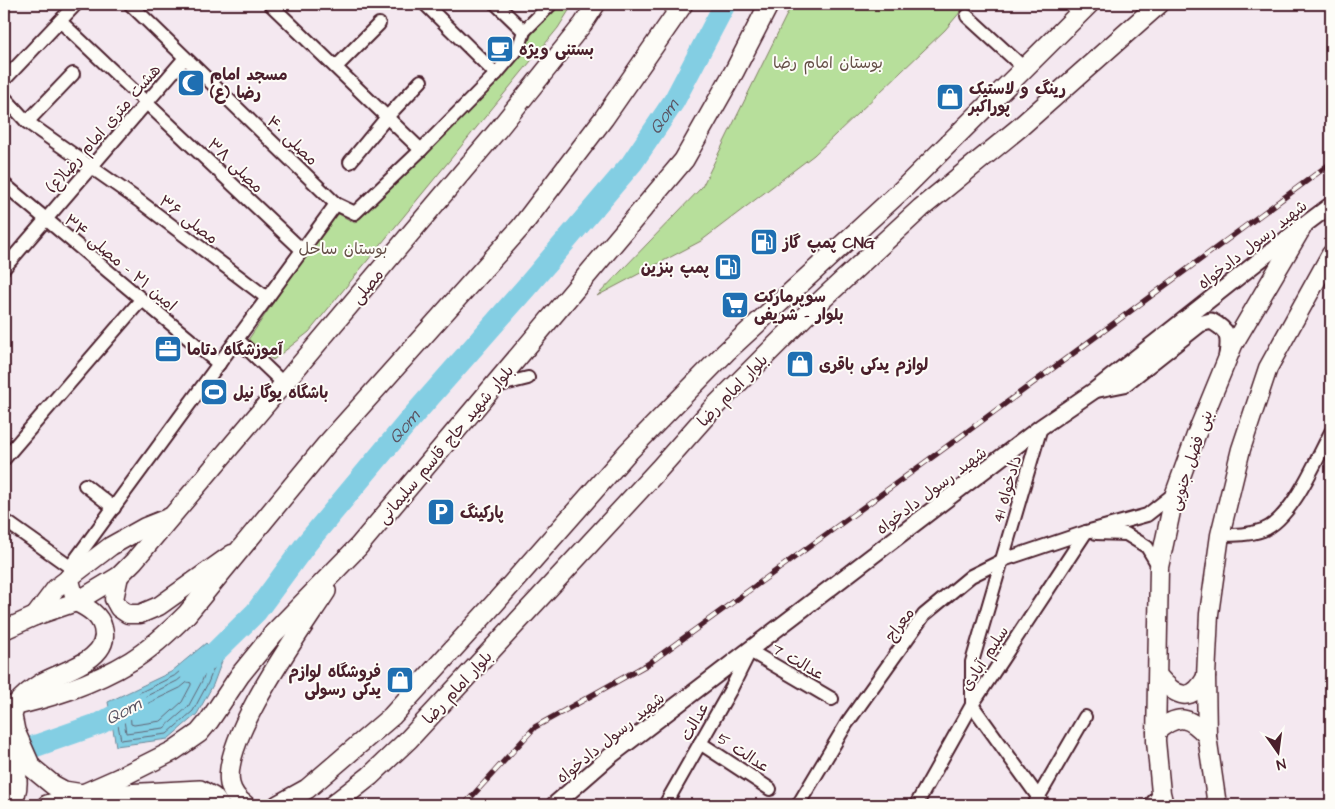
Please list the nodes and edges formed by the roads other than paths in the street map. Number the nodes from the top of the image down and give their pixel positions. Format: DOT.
graph roads {
  1 [pos="76,4"];
  2 [pos="130,4"];
  3 [pos="425,4"];
  4 [pos="496,4"];
  5 [pos="551,4"];
  6 [pos="596,4"];
  7 [pos="683,4"];
  8 [pos="769,4"];
  9 [pos="1089,4"];
  10 [pos="1159,4"];
  11 [pos="274,5"];
  12 [pos="967,16"];
  13 [pos="60,21"];
  14 [pos="379,24"];
  15 [pos="524,31"];
  16 [pos="185,58"];
  17 [pos="336,67"];
  18 [pos="1024,68"];
  19 [pos="73,74"];
  20 [pos="496,74"];
  21 [pos="4,80"];
  22 [pos="422,81"];
  23 [pos="4,97"];
  24 [pos="147,102"];
  25 [pos="387,117"];
  26 [pos="28,122"];
  27 [pos="421,150"];
  28 [pos="350,162"];
  29 [pos="91,166"];
  30 [pos="4,184"];
  31 [pos="336,204"];
  32 [pos="1331,206"];
  33 [pos="46,219"];
  34 [pos="1303,226"];
  35 [pos="302,250"];
  36 [pos="1331,254"];
  37 [pos="4,268"];
  38 [pos="267,298"];
  39 [pos="142,300"];
  40 [pos="237,339"];
  41 [pos="1226,362"];
  42 [pos="219,364"];
  43 [pos="528,378"];
  44 [pos="284,384"];
  45 [pos="492,388"];
  46 [pos="1095,390"];
  47 [pos="1041,428"];
  48 [pos="1331,432"];
  49 [pos="4,459"];
  50 [pos="85,485"];
  51 [pos="1175,493"];
  52 [pos="114,508"];
  53 [pos="171,517"];
  54 [pos="4,520"];
  55 [pos="1086,532"];
  56 [pos="1220,535"];
  57 [pos="241,548"];
  58 [pos="349,555"];
  59 [pos="1003,560"];
  60 [pos="1159,567"];
  61 [pos="70,572"];
  62 [pos="119,576"];
  63 [pos="76,602"];
  64 [pos="35,616"];
  65 [pos="4,630"];
  66 [pos="750,651"];
  67 [pos="1206,677"];
  68 [pos="1159,678"];
  69 [pos="832,699"];
  70 [pos="972,705"];
  71 [pos="9,707"];
  72 [pos="1085,717"];
  73 [pos="1156,732"];
  74 [pos="10,736"];
  75 [pos="1206,736"];
  76 [pos="700,743"];
  77 [pos="23,769"];
  78 [pos="770,789"];
  79 [pos="83,794"];
  80 [pos="1158,801"];
  81 [pos="1038,803"];
  82 [pos="10,805"];
  83 [pos="47,805"];
  84 [pos="219,805"];
  85 [pos="245,805"];
  86 [pos="278,805"];
  87 [pos="333,805"];
  88 [pos="554,805"];
  89 [pos="665,805"];
  90 [pos="798,805"];
  91 [pos="916,805"];
  92 [pos="1218,805"];
  1 -- 13 [label="street"];
  2 -- 16 [label="street, مصلی ۴۰"];
  3 -- 20 [label="street"];
  4 -- 15 [label="street"];
  5 -- 15 [label="street"];
  6 -- 44 [label="main road, مصلی"];
  7 -- 57 [label="main road"];
  8 -- 45 [label="main road, بلوار شهید حاج قاسم سلیمانی"];
  9 -- 18 [label="main road, بلوار امام رضا"];
  10 -- 87 [label="main road, بلوار امام رضا"];
  11 -- 17 [label="street"];
  12 -- 18 [label="street"];
  13 -- 21 [label="street"];
  13 -- 24 [label="street, مصلی ۳۸"];
  14 -- 17 [label="street"];
  15 -- 20 [label="street"];
  16 -- 24 [label="street, هشت متری امام رضا(ع)"];
  16 -- 31 [label="street, مصلی ۴۰"];
  17 -- 25 [label="street"];
  18 -- 86 [label="main road, بلوار امام رضا"];
  19 -- 26 [label="street"];
  20 -- 27 [label="street"];
  22 -- 25 [label="street"];
  23 -- 26 [label="street, مصلی ۳۶"];
  24 -- 29 [label="street, هشت متری امام رضا(ع)"];
  24 -- 35 [label="street, مصلی ۳۸"];
  25 -- 27 [label="street"];
  25 -- 28 [label="street"];
  26 -- 29 [label="street, مصلی ۳۶"];
  27 -- 31 [label="street"];
  29 -- 33 [label="street, هشت متری امام رضا(ع)"];
  29 -- 38 [label="street, مصلی ۳۶"];
  30 -- 33 [label="street, امین ۲۱ - مصلی ۳۴"];
  31 -- 35 [label="street"];
  32 -- 34 [label="street, شهید رسول دادخواه"];
  33 -- 37 [label="street, هشت متری امام رضا(ع)"];
  33 -- 39 [label="street, امین ۲۱ - مصلی ۳۴"];
  34 -- 41 [label="main road, بنی فضل جنوبی"];
  34 -- 46 [label="street, شهید رسول دادخواه"];
  35 -- 38 [label="street"];
  36 -- 56 [label="main road"];
  38 -- 40 [label="street"];
  39 -- 42 [label="street, امین ۲۱ - مصلی ۳۴"];
  39 -- 49 [label="street"];
  40 -- 42 [label="street"];
  40 -- 44 [label="street"];
  41 -- 46 [label="street"];
  41 -- 51 [label="main road, بنی فضل جنوبی"];
  42 -- 52 [label="street"];
  43 -- 45 [label="street"];
  44 -- 53 [label="main road, مصلی"];
  45 -- 58 [label="main road, بلوار شهید حاج قاسم سلیمانی"];
  46 -- 47 [label="street, شهید رسول دادخواه"];
  47 -- 59 [label="street, دادخواه 41"];
  47 -- 66 [label="street, شهید رسول دادخواه"];
  48 -- 56 [label="street"];
  50 -- 52 [label="street"];
  51 -- 55 [label="street, معراج"];
  51 -- 60 [label="main road, بنی فضل جنوبی"];
  52 -- 61 [label="street"];
  53 -- 61 [label="main road"];
  53 -- 62 [label="main road, مصلی"];
  54 -- 61 [label="street"];
  55 -- 59 [label="street, معراج"];
  55 -- 60 [label="street, معراج"];
  55 -- 70 [label="street, سلیم آبادی"];
  56 -- 67 [label="main road"];
  57 -- 62 [label="main road"];
  57 -- 71 [label="main road"];
  58 -- 79 [label="main road, بلوار شهید حاج قاسم سلیمانی"];
  58 -- 85 [label="main road"];
  59 -- 70 [label="street, دادخواه 41"];
  59 -- 90 [label="street, معراج"];
  60 -- 68 [label="main road, بنی فضل جنوبی"];
  61 -- 63 [label="main road"];
  61 -- 64 [label="main road"];
  62 -- 63 [label="main road, مصلی"];
  63 -- 64 [label="main road, مصلی"];
  63 -- 71 [label="main road"];
  64 -- 65 [label="main road, مصلی"];
  66 -- 69 [label="street, عدالت 7"];
  66 -- 76 [label="street, عدالت"];
  66 -- 88 [label="street, شهید رسول دادخواه"];
  67 -- 68 [label="main road"];
  67 -- 75 [label="main road"];
  68 -- 73 [label="main road, بنی فضل جنوبی"];
  70 -- 81 [label="street"];
  70 -- 91 [label="street, سلیم آبادی"];
  71 -- 74 [label="main road"];
  72 -- 81 [label="street"];
  73 -- 75 [label="main road"];
  73 -- 80 [label="main road, بنی فضل جنوبی"];
  74 -- 77 [label="main road"];
  75 -- 92 [label="main road"];
  76 -- 78 [label="street, عدالت 5"];
  76 -- 89 [label="street, عدالت"];
  77 -- 79 [label="main road"];
  77 -- 82 [label="main road"];
  79 -- 83 [label="main road, بلوار شهید حاج قاسم سلیمانی"];
  79 -- 84 [label="main road"];
}
